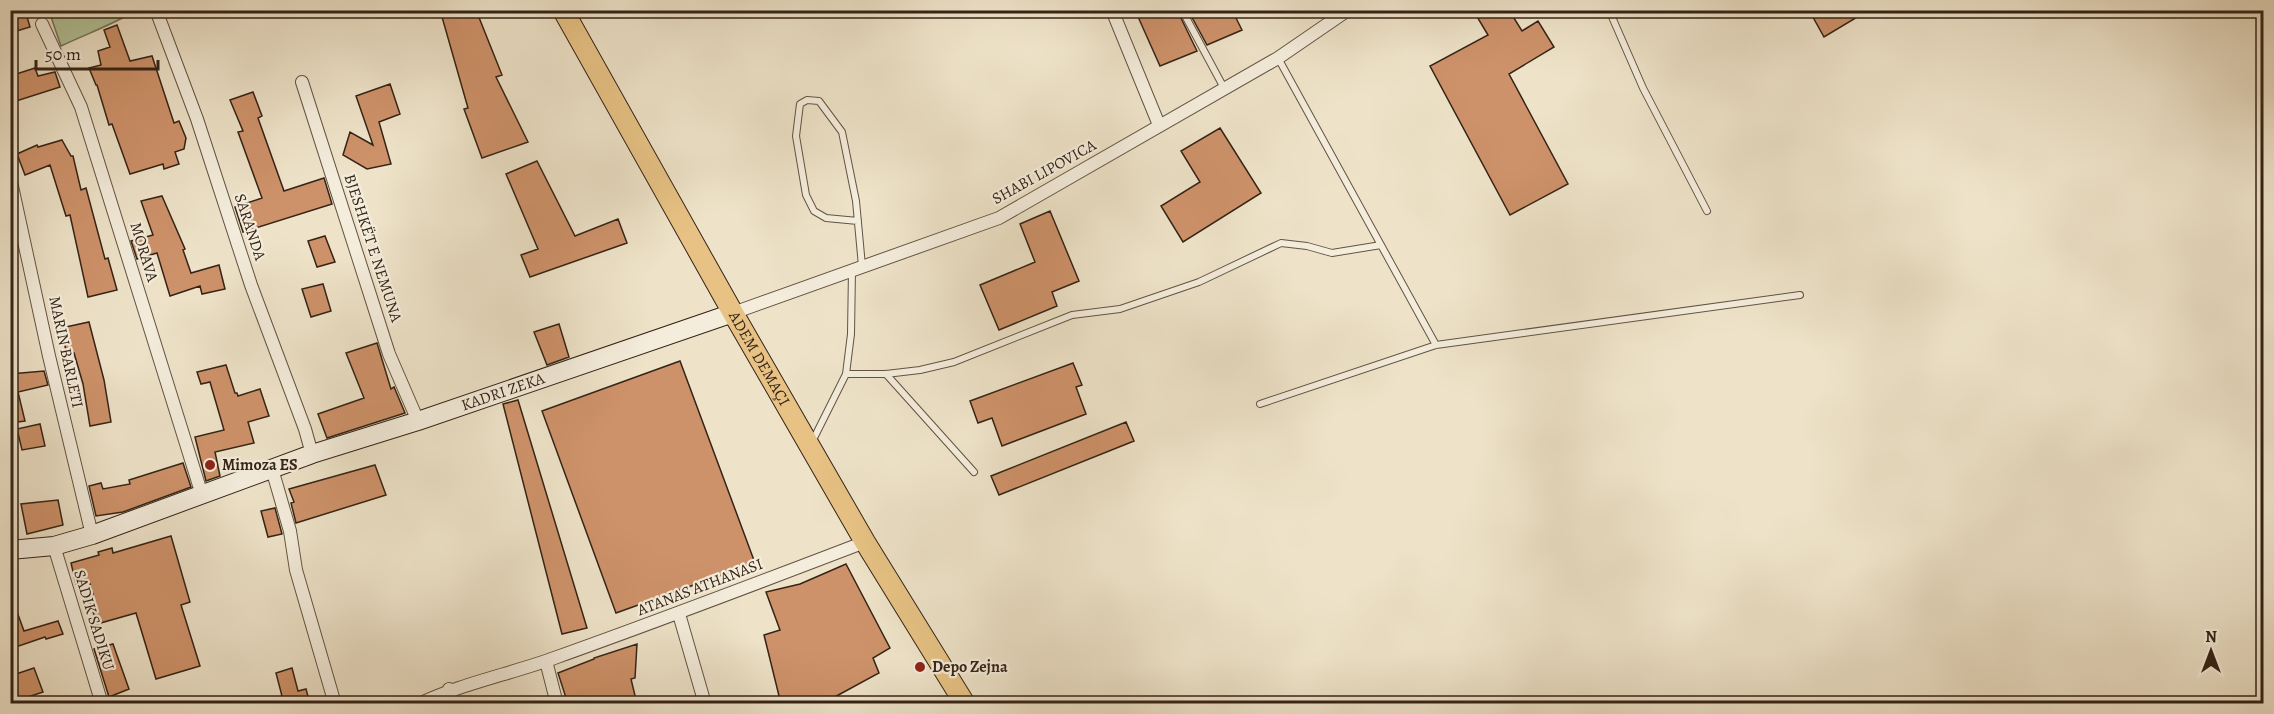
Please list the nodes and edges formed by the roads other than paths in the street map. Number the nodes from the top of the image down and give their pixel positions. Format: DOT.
graph roads {
  1 [pos="156,10"];
  2 [pos="563,10"];
  3 [pos="1112,10"];
  4 [pos="1182,10"];
  5 [pos="1609,10"];
  6 [pos="1341,12"];
  7 [pos="42,24"];
  8 [pos="1278,58"];
  9 [pos="302,82"];
  10 [pos="1224,88"];
  11 [pos="1159,125"];
  12 [pos="10,177"];
  13 [pos="1707,211"];
  14 [pos="858,221"];
  15 [pos="1381,245"];
  16 [pos="857,268"];
  17 [pos="1800,295"];
  18 [pos="733,313"];
  19 [pos="1436,345"];
  20 [pos="846,374"];
  21 [pos="886,374"];
  22 [pos="1260,404"];
  23 [pos="418,422"];
  24 [pos="810,446"];
  25 [pos="312,454"];
  26 [pos="272,469"];
  27 [pos="974,472"];
  28 [pos="202,495"];
  29 [pos="92,535"];
  30 [pos="865,542"];
  31 [pos="54,546"];
  32 [pos="10,550"];
  33 [pos="679,614"];
  34 [pos="546,661"];
  35 [pos="449,690"];
  36 [pos="102,704"];
  37 [pos="335,704"];
  38 [pos="419,704"];
  39 [pos="452,704"];
  40 [pos="557,704"];
  41 [pos="705,704"];
  42 [pos="965,704"];
  1 -- 25 [label="street, SARANDA"];
  2 -- 18 [label="main road, ADEM DEMAÇI"];
  3 -- 11 [label="street"];
  4 -- 10 [label="lane"];
  5 -- 13 [label="lane"];
  6 -- 8 [label="street, SHABI LIPOVICA"];
  7 -- 28 [label="street, MORAVA"];
  8 -- 10 [label="street, SHABI LIPOVICA"];
  8 -- 15 [label="lane"];
  9 -- 23 [label="street, BJESHKËT E NEMUNA"];
  10 -- 11 [label="street, SHABI LIPOVICA"];
  11 -- 16 [label="street, SHABI LIPOVICA"];
  12 -- 29 [label="street, MARIN BARLETI"];
  14 -- 14 [label="lane"];
  14 -- 16 [label="lane"];
  15 -- 19 [label="lane"];
  15 -- 21 [label="lane"];
  16 -- 18 [label="street, SHABI LIPOVICA"];
  16 -- 20 [label="lane"];
  17 -- 19 [label="lane"];
  18 -- 23 [label="street, KADRI ZEKA"];
  18 -- 24 [label="main road, ADEM DEMAÇI"];
  19 -- 22 [label="lane"];
  20 -- 21 [label="lane"];
  20 -- 24 [label="lane"];
  21 -- 27 [label="lane"];
  23 -- 25 [label="street, KADRI ZEKA"];
  24 -- 30 [label="main road, ADEM DEMAÇI"];
  25 -- 26 [label="street, KADRI ZEKA"];
  26 -- 28 [label="street, KADRI ZEKA"];
  26 -- 37 [label="street"];
  28 -- 29 [label="street, KADRI ZEKA"];
  29 -- 31 [label="street, KADRI ZEKA"];
  30 -- 33 [label="street, ATANAS ATHANASI"];
  30 -- 42 [label="main road, ADEM DEMAÇI"];
  31 -- 32 [label="street, KADRI ZEKA"];
  31 -- 36 [label="street, SADIK SADIKU"];
  33 -- 34 [label="street, ATANAS ATHANASI"];
  33 -- 41 [label="street"];
  34 -- 35 [label="street, ATANAS ATHANASI"];
  34 -- 40 [label="street"];
  35 -- 38 [label="street, ATANAS ATHANASI"];
  35 -- 39 [label="street"];
}
